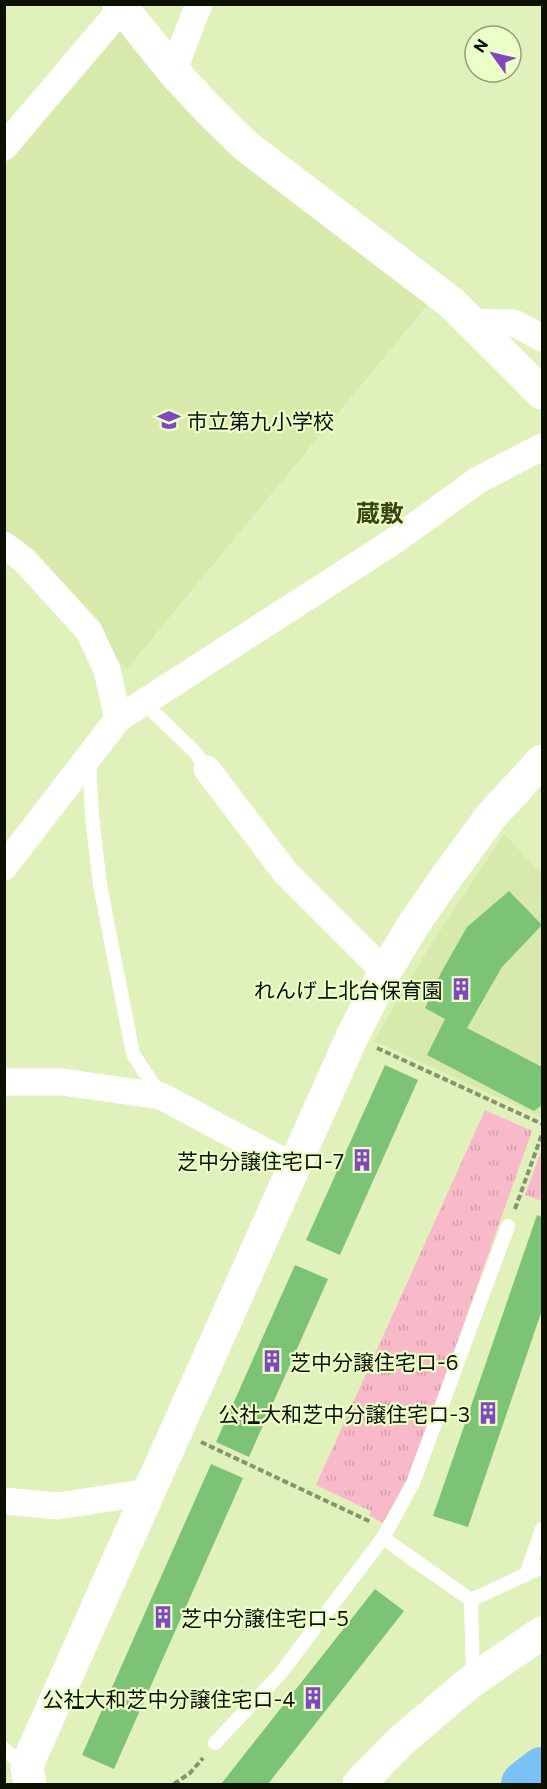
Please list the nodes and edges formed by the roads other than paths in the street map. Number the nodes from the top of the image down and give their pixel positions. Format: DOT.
graph roads {
  1 [pos="199,4"];
  2 [pos="121,6"];
  3 [pos="174,71"];
  4 [pos="4,147"];
  5 [pos="471,322"];
  6 [pos="543,338"];
  7 [pos="543,393"];
  8 [pos="543,447"];
  9 [pos="4,545"];
  10 [pos="142,702"];
  11 [pos="118,719"];
  12 [pos="89,757"];
  13 [pos="543,761"];
  14 [pos="207,769"];
  15 [pos="4,867"];
  16 [pos="385,972"];
  17 [pos="4,1082"];
  18 [pos="161,1096"];
  19 [pos="294,1167"];
  20 [pos="508,1226"];
  21 [pos="148,1492"];
  22 [pos="4,1501"];
  23 [pos="543,1529"];
  24 [pos="385,1534"];
  25 [pos="543,1567"];
  26 [pos="526,1575"];
  27 [pos="471,1600"];
  28 [pos="543,1633"];
  29 [pos="473,1680"];
  30 [pos="215,1743"];
  31 [pos="21,1767"];
  32 [pos="359,1785"];
  1 -- 3 [label="street"];
  2 -- 3 [label="street"];
  2 -- 4 [label="street"];
  3 -- 5 [label="street"];
  5 -- 6 [label="street"];
  5 -- 7 [label="street"];
  8 -- 10 [label="street"];
  9 -- 11 [label="street"];
  10 -- 11 [label="street"];
  10 -- 14 [label="lane"];
  11 -- 12 [label="street"];
  12 -- 15 [label="street"];
  12 -- 18 [label="lane"];
  13 -- 16 [label="street"];
  14 -- 16 [label="street"];
  16 -- 19 [label="street"];
  17 -- 18 [label="street"];
  18 -- 19 [label="street"];
  19 -- 21 [label="street"];
  20 -- 24 [label="lane"];
  21 -- 22 [label="street"];
  21 -- 31 [label="street"];
  23 -- 26 [label="lane"];
  24 -- 27 [label="lane"];
  24 -- 30 [label="lane"];
  25 -- 26 [label="lane"];
  26 -- 27 [label="lane"];
  27 -- 29 [label="lane"];
  28 -- 29 [label="street"];
  29 -- 32 [label="street"];
}
